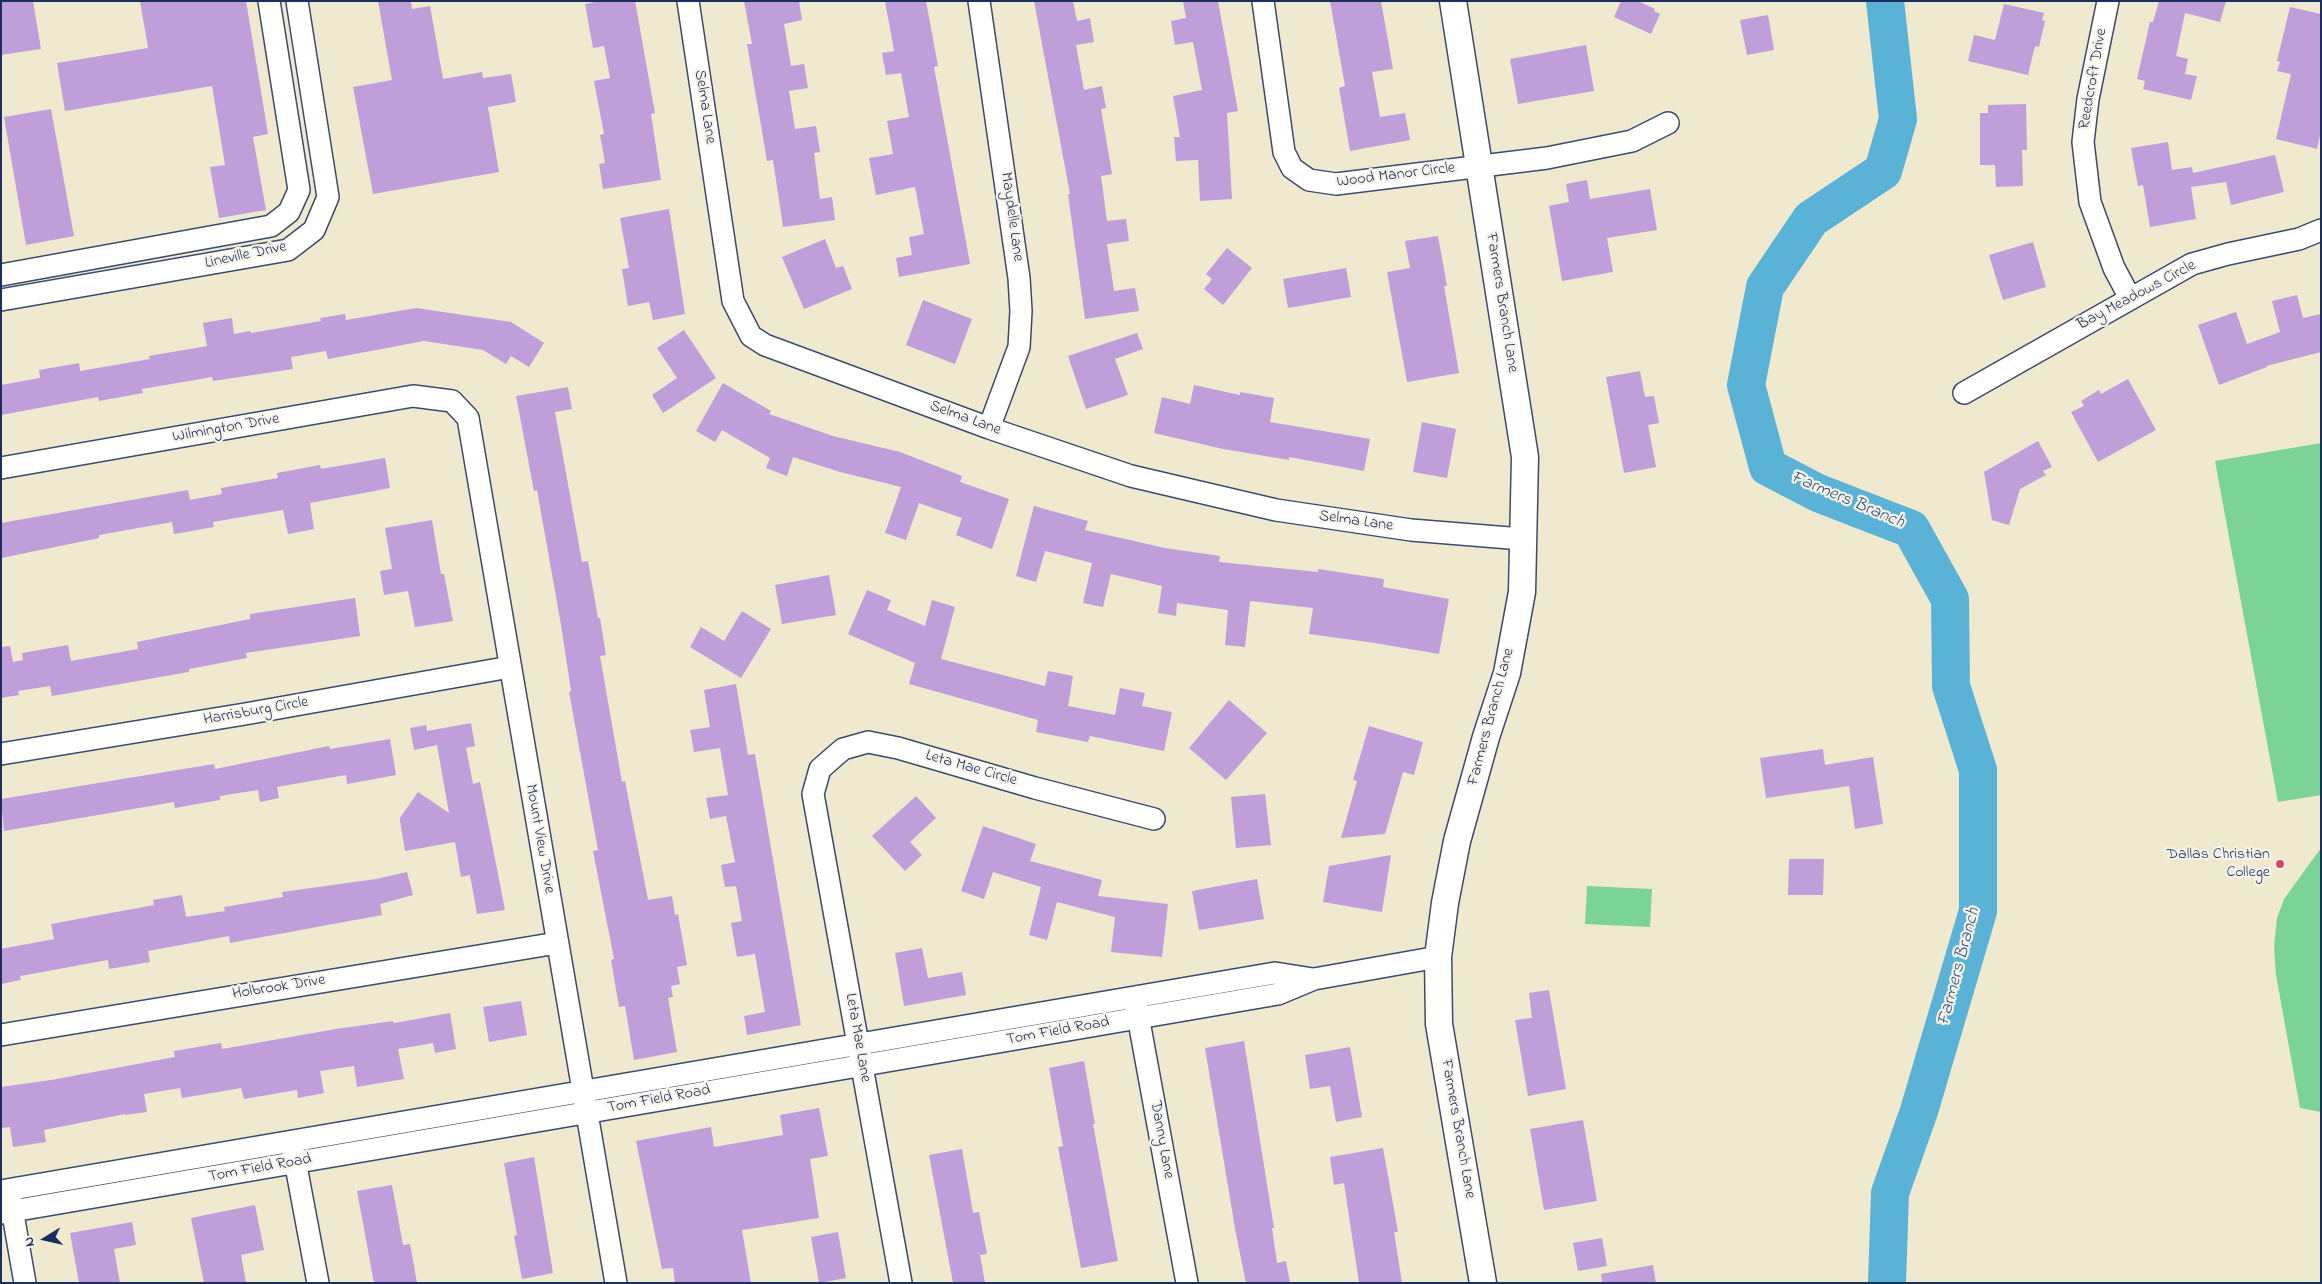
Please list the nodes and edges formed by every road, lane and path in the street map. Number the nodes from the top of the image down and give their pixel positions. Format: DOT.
graph roads {
  1 [pos="270,1"];
  2 [pos="297,1"];
  3 [pos="688,1"];
  4 [pos="979,1"];
  5 [pos="1263,1"];
  6 [pos="1453,1"];
  7 [pos="2108,1"];
  8 [pos="1668,123"];
  9 [pos="1479,166"];
  10 [pos="2321,230"];
  11 [pos="1,275"];
  12 [pos="2130,298"];
  13 [pos="1,300"];
  14 [pos="1964,393"];
  15 [pos="452,401"];
  16 [pos="989,428"];
  17 [pos="1,468"];
  18 [pos="1522,539"];
  19 [pos="510,667"];
  20 [pos="1,754"];
  21 [pos="813,794"];
  22 [pos="1154,819"];
  23 [pos="557,943"];
  24 [pos="1438,957"];
  25 [pos="1137,1007"];
  26 [pos="1,1035"];
  27 [pos="860,1055"];
  28 [pos="582,1092"];
  29 [pos="586,1113"];
  30 [pos="291,1142"];
  31 [pos="295,1163"];
  32 [pos="5,1191"];
  33 [pos="7,1212"];
  34 [pos="25,1283"];
  35 [pos="318,1283"];
  36 [pos="616,1283"];
  37 [pos="901,1283"];
  38 [pos="1187,1283"];
  39 [pos="1483,1283"];
  1 -- 11 [label="street, Lineville Drive"];
  2 -- 13 [label="street, Lineville Drive"];
  3 -- 16 [label="street, Selma Lane"];
  4 -- 16 [label="street, Maydelle Lane"];
  5 -- 9 [label="street, Wood Manor Circle"];
  6 -- 9 [label="street, Farmers Branch Lane"];
  7 -- 12 [label="street, Reedcroft Drive"];
  8 -- 9 [label="street, Wood Manor Circle"];
  9 -- 18 [label="street, Farmers Branch Lane"];
  10 -- 12 [label="street, Bay Meadows Circle"];
  12 -- 14 [label="street, Bay Meadows Circle"];
  15 -- 17 [label="street, Wilmington Drive"];
  15 -- 19 [label="street, Mount View Drive"];
  16 -- 18 [label="street, Selma Lane"];
  18 -- 24 [label="street, Farmers Branch Lane"];
  19 -- 20 [label="street, Harrisburg Circle"];
  19 -- 23 [label="street, Mount View Drive"];
  21 -- 22 [label="street, Leta Mae Circle"];
  21 -- 27 [label="street, Leta Mae Lane"];
  23 -- 26 [label="street, Holbrook Drive"];
  23 -- 28 [label="street, Mount View Drive"];
  24 -- 25 [label="street, Tom Field Road"];
  24 -- 39 [label="street, Farmers Branch Lane"];
  25 -- 27 [label="street, Tom Field Road"];
  25 -- 38 [label="street, Danny Lane"];
  27 -- 28 [label="street, Tom Field Road"];
  27 -- 29 [label="street, Tom Field Road"];
  27 -- 37 [label="street, Leta Mae Lane"];
  28 -- 29 [label="street, Mount View Drive"];
  28 -- 30 [label="street, Tom Field Road"];
  29 -- 31 [label="street, Tom Field Road"];
  29 -- 36 [label="street, Mount View Drive"];
  30 -- 31 [label="street"];
  30 -- 32 [label="street, Tom Field Road"];
  31 -- 33 [label="street, Tom Field Road"];
  31 -- 35 [label="street"];
  32 -- 33 [label="street"];
  33 -- 34 [label="street"];
}
